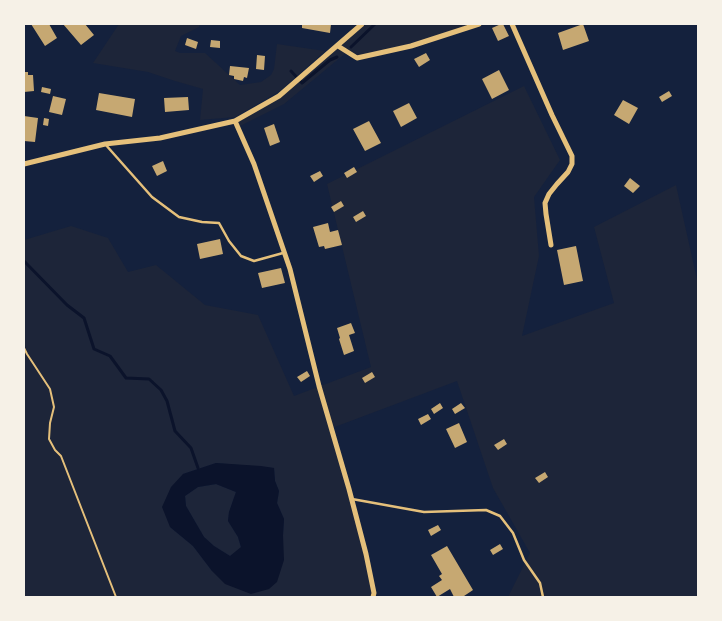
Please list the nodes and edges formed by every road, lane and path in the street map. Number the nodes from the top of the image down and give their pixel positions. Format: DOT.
graph roads {
  1 [pos="362,24"];
  2 [pos="479,24"];
  3 [pos="512,24"];
  4 [pos="338,46"];
  5 [pos="234,121"];
  6 [pos="105,144"];
  7 [pos="24,164"];
  8 [pos="551,245"];
  9 [pos="285,252"];
  10 [pos="24,348"];
  11 [pos="352,499"];
  12 [pos="116,597"];
  13 [pos="373,597"];
  14 [pos="543,597"];
  1 -- 4 [label="street"];
  2 -- 4 [label="street"];
  3 -- 8 [label="street"];
  4 -- 5 [label="street"];
  5 -- 6 [label="street"];
  5 -- 9 [label="street"];
  6 -- 7 [label="street"];
  6 -- 9 [label="lane"];
  9 -- 11 [label="street"];
  10 -- 12 [label="path"];
  11 -- 13 [label="street"];
  11 -- 14 [label="lane"];
}
